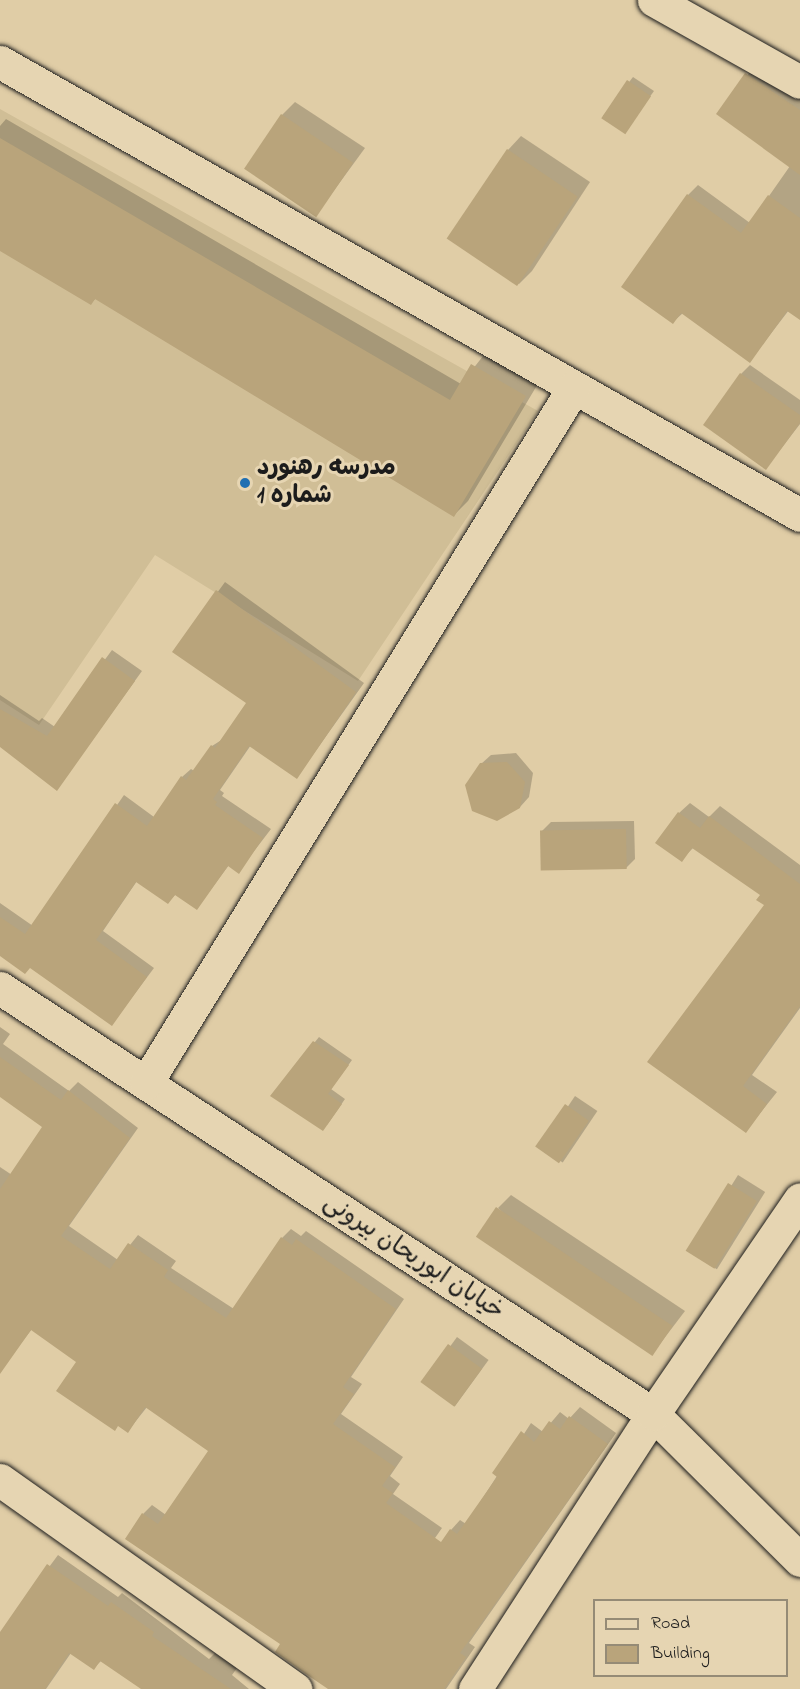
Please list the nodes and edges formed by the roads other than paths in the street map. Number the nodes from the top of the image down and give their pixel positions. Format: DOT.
graph roads {
  1 [pos="654,0"];
  2 [pos="0,62"];
  3 [pos="800,82"];
  4 [pos="574,387"];
  5 [pos="800,514"];
  6 [pos="0,988"];
  7 [pos="146,1083"];
  8 [pos="800,1199"];
  9 [pos="653,1414"];
  10 [pos="0,1480"];
  11 [pos="800,1560"];
  12 [pos="295,1689"];
  13 [pos="475,1689"];
  1 -- 3 [label="street"];
  2 -- 4 [label="street"];
  4 -- 5 [label="street"];
  4 -- 7 [label="street"];
  6 -- 7 [label="street, خیابان ابوریحان بیرونی"];
  7 -- 9 [label="street, خیابان ابوریحان بیرونی"];
  8 -- 9 [label="street"];
  9 -- 11 [label="street, خیابان ابوریحان بیرونی"];
  9 -- 13 [label="street"];
  10 -- 12 [label="street"];
}
